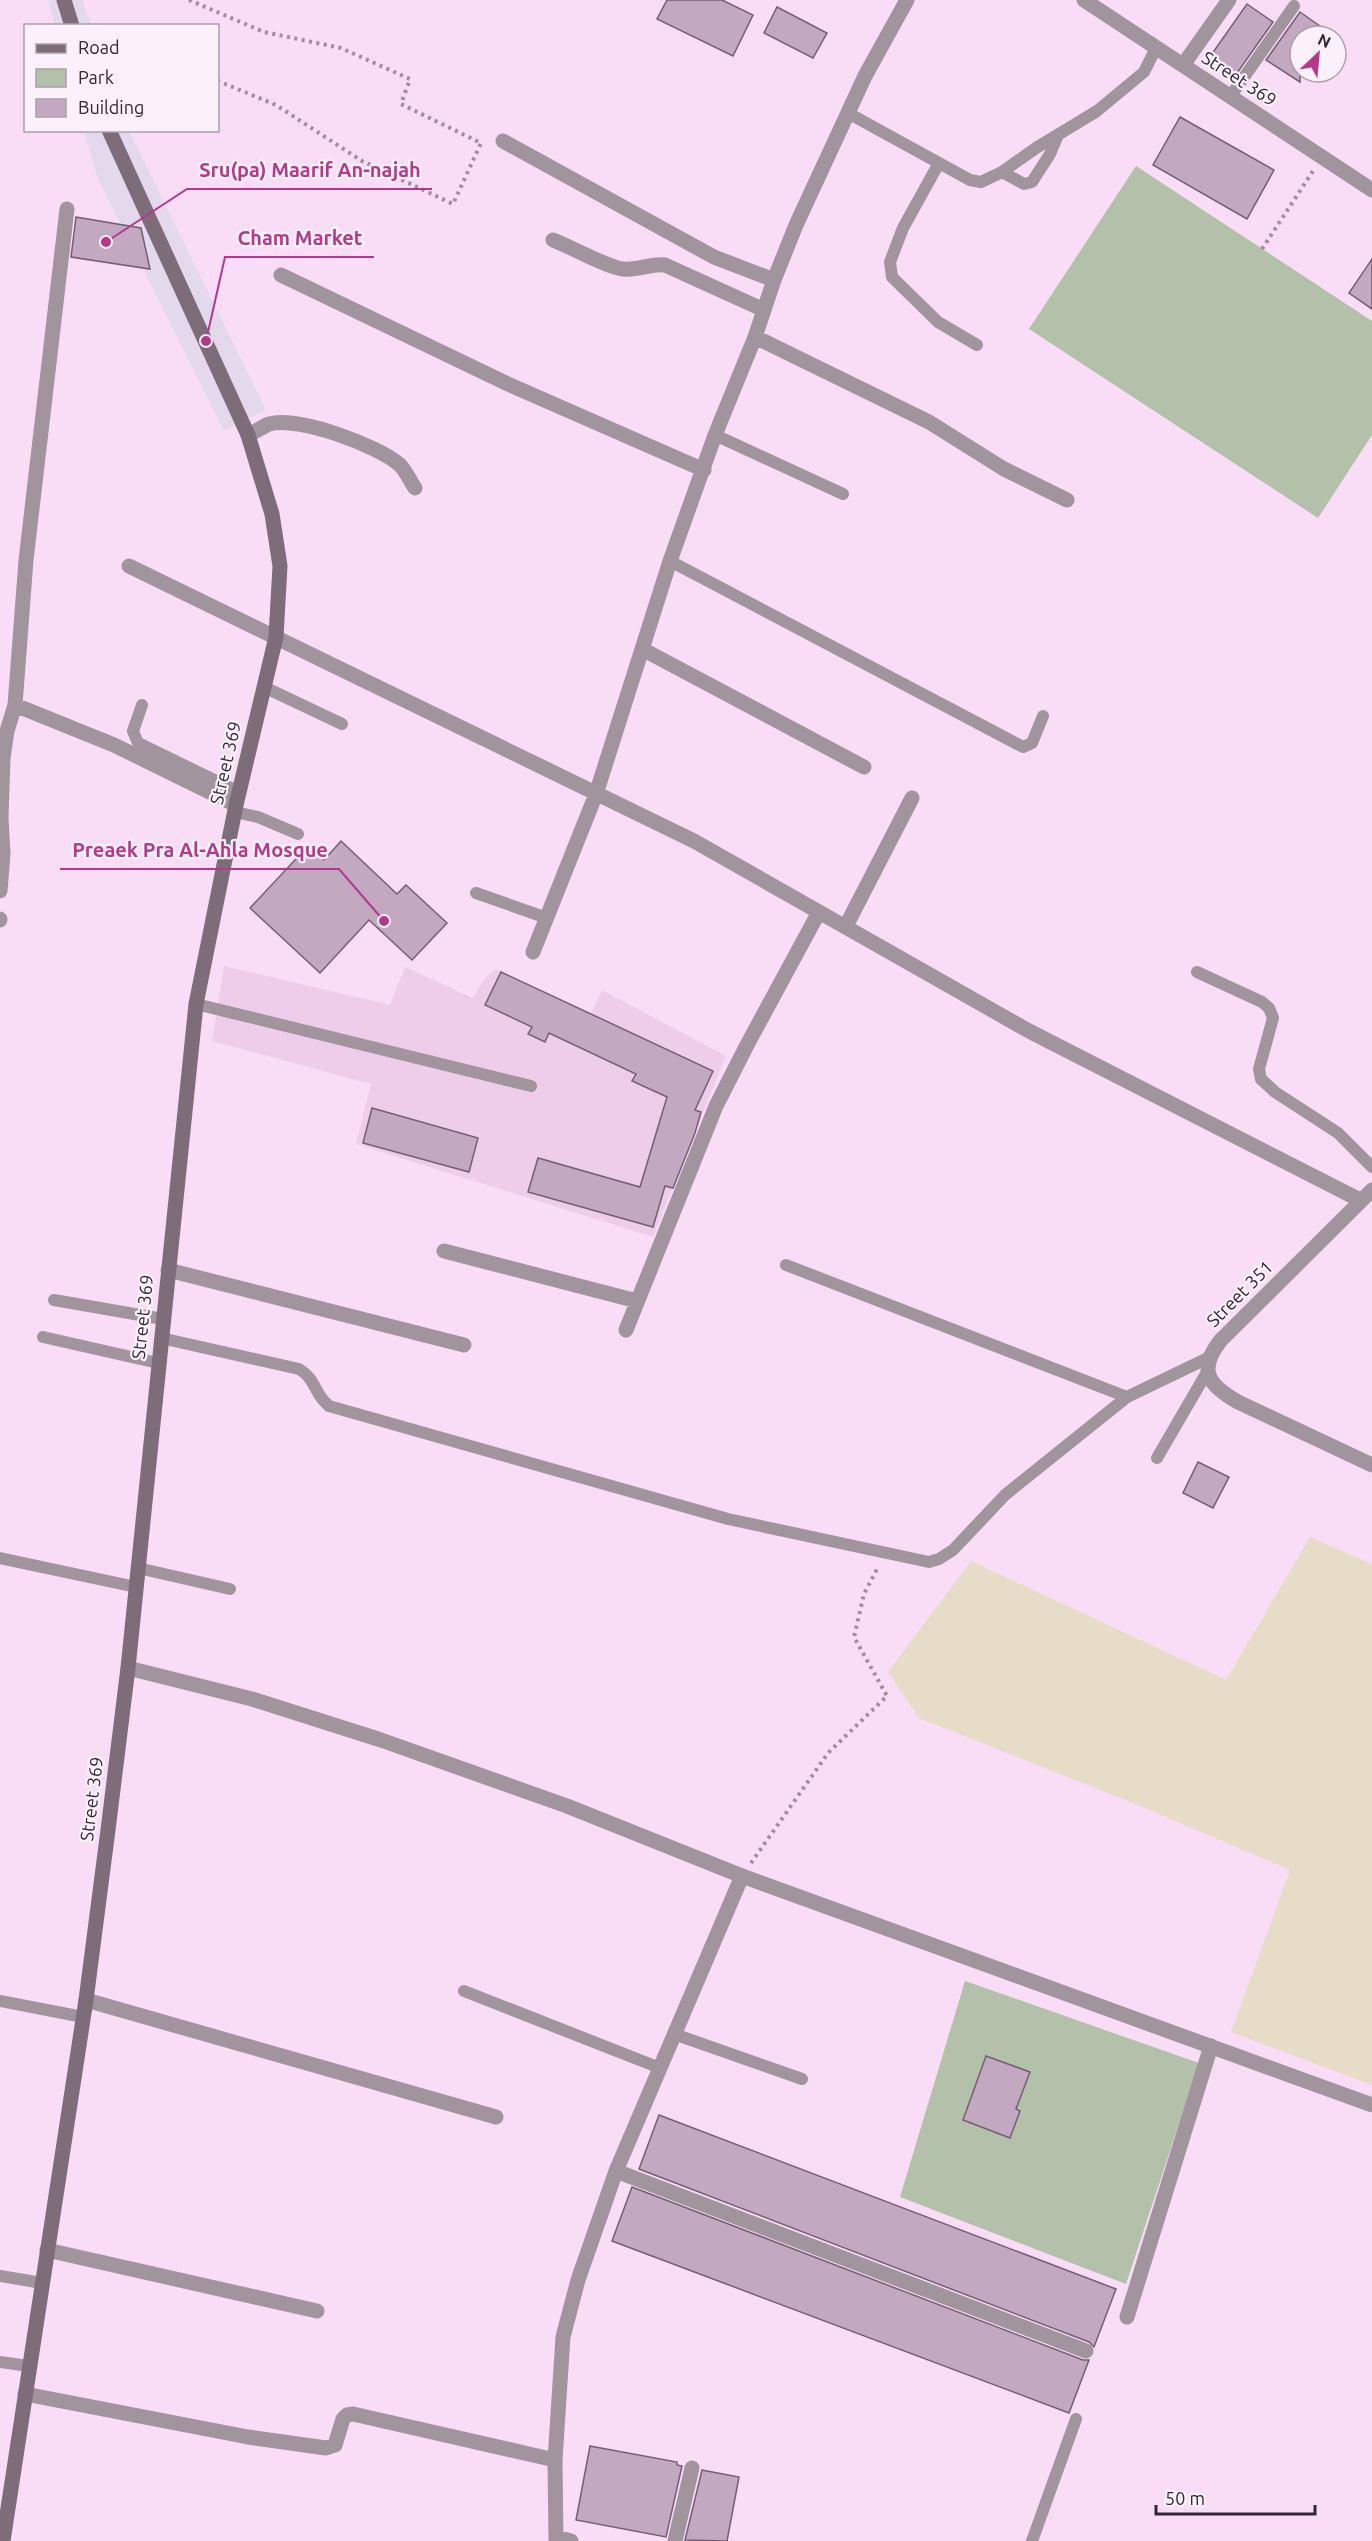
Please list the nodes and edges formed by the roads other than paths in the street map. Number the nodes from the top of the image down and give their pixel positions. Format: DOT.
graph roads {
  1 [pos="64,0"];
  2 [pos="907,0"];
  3 [pos="1084,0"];
  4 [pos="1229,0"];
  5 [pos="1294,6"];
  6 [pos="71,24"];
  7 [pos="1156,48"];
  8 [pos="1182,65"];
  9 [pos="1230,97"];
  10 [pos="848,113"];
  11 [pos="110,132"];
  12 [pos="1058,135"];
  13 [pos="502,141"];
  14 [pos="939,163"];
  15 [pos="1002,172"];
  16 [pos="1372,190"];
  17 [pos="67,209"];
  18 [pos="553,240"];
  19 [pos="281,275"];
  20 [pos="774,280"];
  21 [pos="764,310"];
  22 [pos="754,337"];
  23 [pos="977,345"];
  24 [pos="248,435"];
  25 [pos="715,435"];
  26 [pos="704,470"];
  27 [pos="415,489"];
  28 [pos="843,494"];
  29 [pos="1067,500"];
  30 [pos="670,561"];
  31 [pos="129,566"];
  32 [pos="276,637"];
  33 [pos="642,650"];
  34 [pos="264,687"];
  35 [pos="15,705"];
  36 [pos="142,705"];
  37 [pos="1043,716"];
  38 [pos="342,724"];
  39 [pos="864,767"];
  40 [pos="596,794"];
  41 [pos="912,798"];
  42 [pos="237,803"];
  43 [pos="298,834"];
  44 [pos="0,891"];
  45 [pos="476,894"];
  46 [pos="819,912"];
  47 [pos="547,918"];
  48 [pos="846,926"];
  49 [pos="533,952"];
  50 [pos="1197,972"];
  51 [pos="196,1004"];
  52 [pos="531,1086"];
  53 [pos="1372,1167"];
  54 [pos="1366,1195"];
  55 [pos="444,1251"];
  56 [pos="786,1265"];
  57 [pos="168,1270"];
  58 [pos="54,1300"];
  59 [pos="637,1301"];
  60 [pos="163,1319"];
  61 [pos="626,1330"];
  62 [pos="43,1337"];
  63 [pos="161,1338"];
  64 [pos="464,1345"];
  65 [pos="158,1363"];
  66 [pos="1208,1365"];
  67 [pos="1127,1397"];
  68 [pos="1157,1458"];
  69 [pos="1372,1465"];
  70 [pos="0,1558"];
  71 [pos="138,1568"];
  72 [pos="136,1587"];
  73 [pos="230,1589"];
  74 [pos="128,1668"];
  75 [pos="742,1876"];
  76 [pos="464,1990"];
  77 [pos="86,2000"];
  78 [pos="0,2001"];
  79 [pos="83,2017"];
  80 [pos="674,2034"];
  81 [pos="1210,2046"];
  82 [pos="660,2068"];
  83 [pos="802,2079"];
  84 [pos="1372,2105"];
  85 [pos="496,2116"];
  86 [pos="616,2171"];
  87 [pos="47,2250"];
  88 [pos="0,2276"];
  89 [pos="42,2283"];
  90 [pos="317,2311"];
  91 [pos="1127,2317"];
  92 [pos="1086,2351"];
  93 [pos="0,2362"];
  94 [pos="29,2366"];
  95 [pos="25,2394"];
  96 [pos="1076,2419"];
  97 [pos="555,2460"];
  98 [pos="692,2468"];
  99 [pos="561,2540"];
  100 [pos="3,2541"];
  101 [pos="675,2541"];
  102 [pos="1032,2541"];
  1 -- 6 [label="main road"];
  2 -- 10 [label="street"];
  3 -- 7 [label="street, Street 369"];
  4 -- 8 [label="street"];
  5 -- 9 [label="lane"];
  7 -- 8 [label="street, Street 369"];
  7 -- 12 [label="lane"];
  8 -- 9 [label="street, Street 369"];
  9 -- 16 [label="street, Street 369"];
  10 -- 14 [label="lane"];
  10 -- 20 [label="street"];
  11 -- 24 [label="main road, Street 369"];
  12 -- 15 [label="lane"];
  12 -- 15 [label="lane"];
  13 -- 20 [label="street"];
  14 -- 15 [label="lane"];
  14 -- 23 [label="lane"];
  17 -- 35 [label="street"];
  18 -- 21 [label="street"];
  19 -- 26 [label="street"];
  20 -- 21 [label="street"];
  21 -- 22 [label="street"];
  22 -- 25 [label="street"];
  22 -- 29 [label="street"];
  24 -- 27 [label="street"];
  24 -- 32 [label="main road, Street 369"];
  25 -- 26 [label="street"];
  25 -- 28 [label="lane"];
  26 -- 30 [label="street"];
  30 -- 33 [label="street"];
  30 -- 37 [label="lane"];
  31 -- 32 [label="street"];
  32 -- 34 [label="main road, Street 369"];
  32 -- 40 [label="street"];
  33 -- 39 [label="street"];
  33 -- 40 [label="street"];
  34 -- 38 [label="lane"];
  34 -- 42 [label="main road, Street 369"];
  35 -- 42 [label="street"];
  35 -- 44 [label="street"];
  36 -- 42 [label="lane"];
  40 -- 46 [label="street"];
  40 -- 47 [label="street"];
  41 -- 48 [label="street"];
  42 -- 43 [label="lane"];
  42 -- 51 [label="main road, Street 369"];
  45 -- 47 [label="lane"];
  46 -- 48 [label="street"];
  46 -- 59 [label="street"];
  47 -- 49 [label="street"];
  48 -- 54 [label="street"];
  50 -- 53 [label="lane"];
  51 -- 52 [label="lane"];
  51 -- 57 [label="main road, Street 369"];
  54 -- 66 [label="street, Street 351"];
  55 -- 59 [label="street"];
  56 -- 67 [label="lane"];
  57 -- 60 [label="main road, Street 369"];
  57 -- 64 [label="street"];
  58 -- 60 [label="lane"];
  59 -- 61 [label="street"];
  60 -- 63 [label="main road, Street 369"];
  62 -- 65 [label="lane"];
  63 -- 65 [label="main road, Street 369"];
  63 -- 67 [label="lane"];
  65 -- 71 [label="main road, Street 369"];
  66 -- 67 [label="lane"];
  66 -- 68 [label="lane"];
  66 -- 69 [label="street"];
  70 -- 72 [label="lane"];
  71 -- 72 [label="main road, Street 369"];
  71 -- 73 [label="lane"];
  72 -- 74 [label="main road, Street 369"];
  74 -- 75 [label="street"];
  74 -- 77 [label="main road, Street 369"];
  75 -- 80 [label="street"];
  75 -- 81 [label="street"];
  76 -- 82 [label="lane"];
  77 -- 79 [label="main road, Street 369"];
  77 -- 85 [label="street"];
  78 -- 79 [label="lane"];
  79 -- 87 [label="main road, Street 369"];
  80 -- 82 [label="street"];
  80 -- 83 [label="lane"];
  81 -- 84 [label="street"];
  81 -- 91 [label="street"];
  82 -- 86 [label="street"];
  86 -- 92 [label="street"];
  86 -- 97 [label="street"];
  87 -- 89 [label="main road, Street 369"];
  87 -- 90 [label="street"];
  88 -- 89 [label="lane"];
  89 -- 94 [label="main road, Street 369"];
  93 -- 94 [label="lane"];
  94 -- 95 [label="main road, Street 369"];
  95 -- 97 [label="street"];
  95 -- 100 [label="main road, Street 369"];
  96 -- 102 [label="lane"];
  97 -- 99 [label="street"];
  98 -- 101 [label="street"];
}
